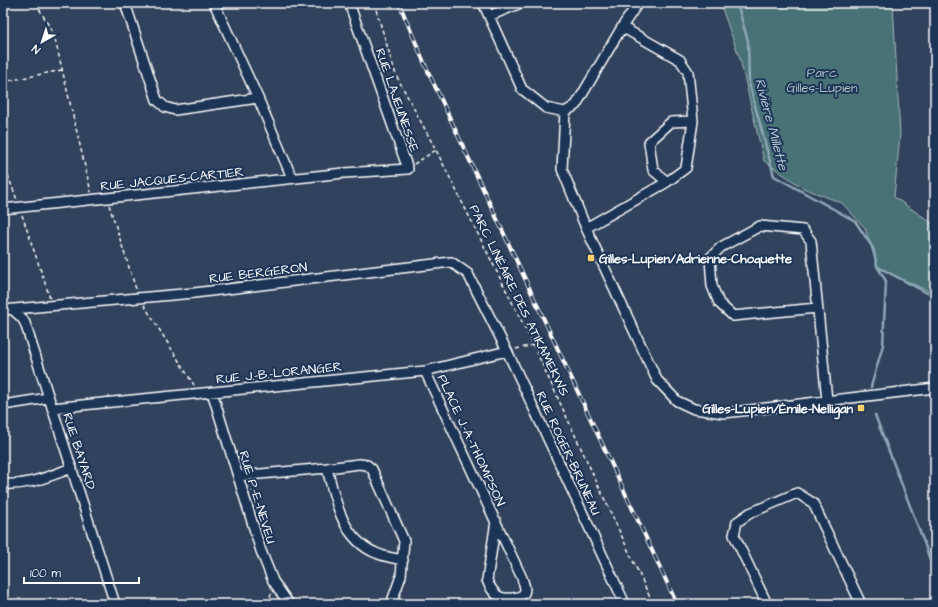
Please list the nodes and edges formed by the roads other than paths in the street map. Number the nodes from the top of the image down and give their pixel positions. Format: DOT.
graph roads {
  1 [pos="125,3"];
  2 [pos="214,3"];
  3 [pos="349,3"];
  4 [pos="483,3"];
  5 [pos="522,3"];
  6 [pos="638,3"];
  7 [pos="489,16"];
  8 [pos="622,27"];
  9 [pos="258,98"];
  10 [pos="565,112"];
  11 [pos="693,121"];
  12 [pos="344,173"];
  13 [pos="292,178"];
  14 [pos="666,182"];
  15 [pos="3,209"];
  16 [pos="586,228"];
  17 [pos="817,308"];
  18 [pos="3,310"];
  19 [pos="13,310"];
  20 [pos="488,314"];
  21 [pos="507,351"];
  22 [pos="425,371"];
  23 [pos="935,388"];
  24 [pos="212,392"];
  25 [pos="48,398"];
  26 [pos="827,400"];
  27 [pos="3,404"];
  28 [pos="52,408"];
  29 [pos="72,468"];
  30 [pos="327,468"];
  31 [pos="238,476"];
  32 [pos="3,484"];
  33 [pos="496,521"];
  34 [pos="403,560"];
  35 [pos="112,604"];
  36 [pos="289,604"];
  37 [pos="391,604"];
  38 [pos="625,604"];
  39 [pos="767,604"];
  40 [pos="862,604"];
  1 -- 9 [label="street"];
  2 -- 9 [label="street"];
  3 -- 12 [label="street, RUE LAJEUNESSE"];
  4 -- 7 [label="street"];
  5 -- 7 [label="street"];
  6 -- 8 [label="street"];
  7 -- 10 [label="street"];
  8 -- 10 [label="street"];
  8 -- 11 [label="street"];
  9 -- 13 [label="street"];
  10 -- 16 [label="street"];
  11 -- 14 [label="street"];
  11 -- 14 [label="street"];
  12 -- 13 [label="street, RUE JACQUES-CARTIER"];
  13 -- 15 [label="street, RUE JACQUES-CARTIER"];
  14 -- 16 [label="street"];
  16 -- 26 [label="street"];
  17 -- 17 [label="street"];
  17 -- 26 [label="street"];
  18 -- 19 [label="street, RUE BERGERON"];
  19 -- 20 [label="street, RUE BERGERON"];
  19 -- 25 [label="street, RUE BAYARD"];
  20 -- 21 [label="street, RUE ROGER-BRUNEAU"];
  21 -- 22 [label="street, RUE J.-B.-LORANGER"];
  21 -- 38 [label="street, RUE ROGER-BRUNEAU"];
  22 -- 24 [label="street, RUE J.-B.-LORANGER"];
  22 -- 33 [label="street, PLACE J.-A.-THOMPSON"];
  23 -- 26 [label="street"];
  24 -- 28 [label="street, RUE J.-B.-LORANGER"];
  24 -- 31 [label="street, RUE P.-E.-NEVEU"];
  25 -- 27 [label="street"];
  25 -- 28 [label="street, RUE BAYARD"];
  28 -- 29 [label="street, RUE BAYARD"];
  29 -- 32 [label="street"];
  29 -- 35 [label="street, RUE BAYARD"];
  30 -- 31 [label="street"];
  30 -- 34 [label="street"];
  30 -- 34 [label="street"];
  31 -- 36 [label="street, RUE P.-E.-NEVEU"];
  33 -- 33 [label="street, PLACE J.-A.-THOMPSON"];
  34 -- 37 [label="street"];
  39 -- 40 [label="street"];
}
